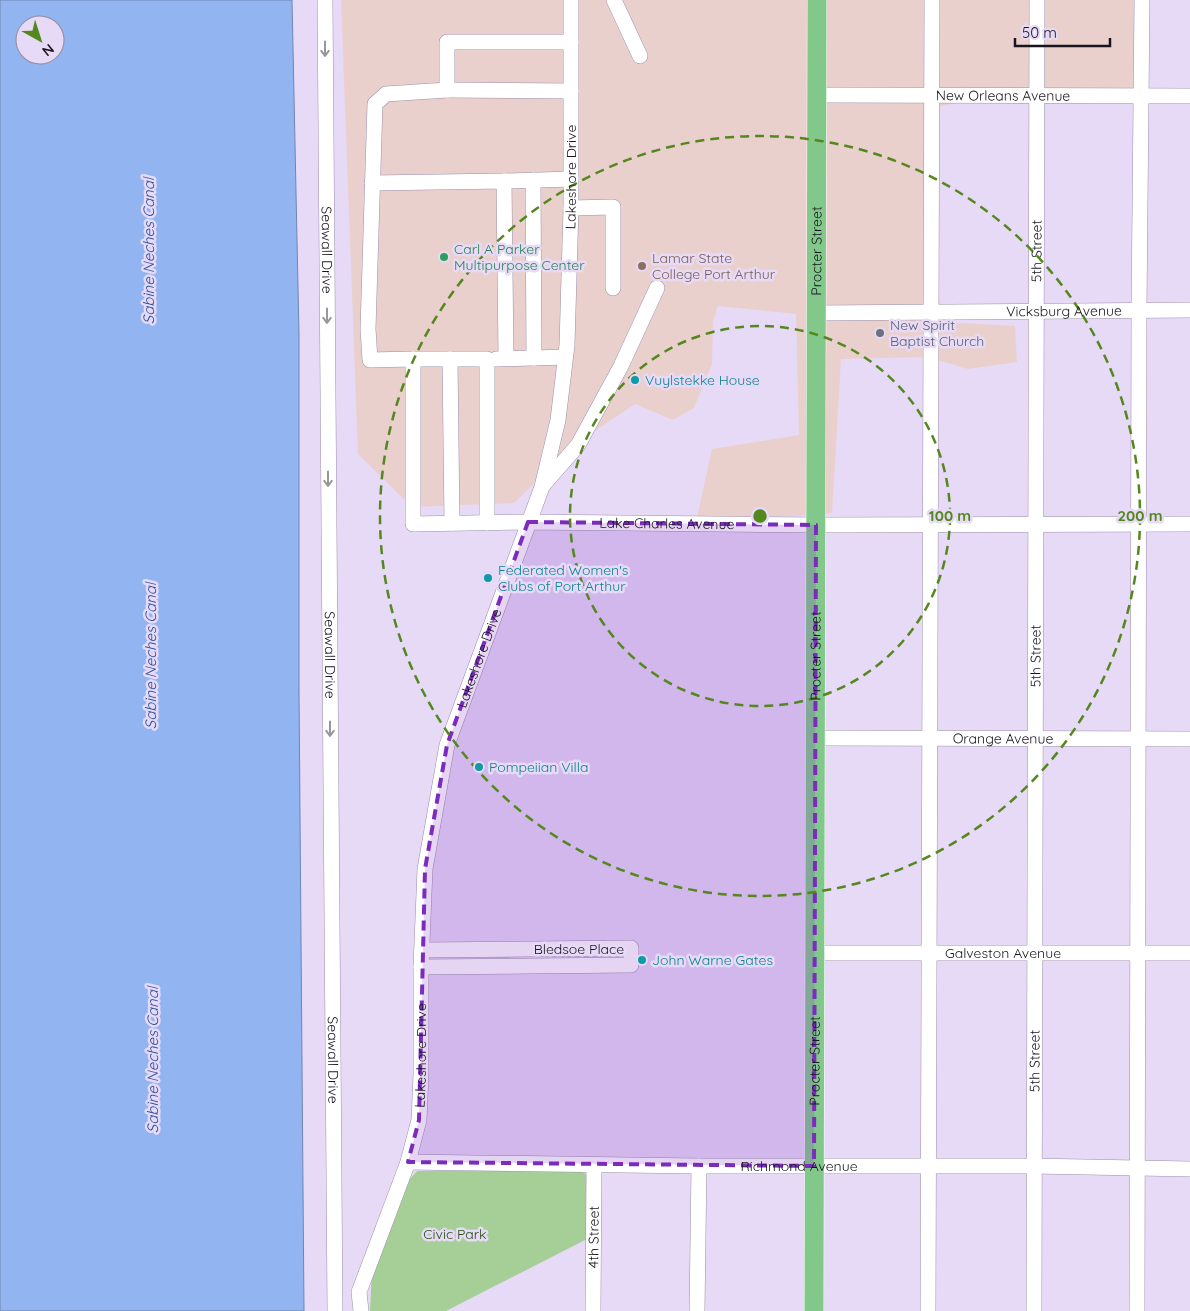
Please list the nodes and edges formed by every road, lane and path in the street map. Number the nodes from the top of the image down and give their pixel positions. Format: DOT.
graph roads {
  1 [pos="325,0"];
  2 [pos="571,0"];
  3 [pos="614,0"];
  4 [pos="817,0"];
  5 [pos="932,0"];
  6 [pos="1037,0"];
  7 [pos="1142,0"];
  8 [pos="571,42"];
  9 [pos="640,56"];
  10 [pos="447,90"];
  11 [pos="572,91"];
  12 [pos="817,95"];
  13 [pos="932,96"];
  14 [pos="1037,96"];
  15 [pos="1141,96"];
  16 [pos="1190,96"];
  17 [pos="571,179"];
  18 [pos="533,180"];
  19 [pos="504,181"];
  20 [pos="372,183"];
  21 [pos="571,208"];
  22 [pos="613,288"];
  23 [pos="657,288"];
  24 [pos="1139,310"];
  25 [pos="1190,310"];
  26 [pos="1035,312"];
  27 [pos="816,313"];
  28 [pos="932,313"];
  29 [pos="566,357"];
  30 [pos="506,358"];
  31 [pos="534,358"];
  32 [pos="413,359"];
  33 [pos="450,359"];
  34 [pos="487,359"];
  35 [pos="542,487"];
  36 [pos="528,522"];
  37 [pos="487,523"];
  38 [pos="452,524"];
  39 [pos="931,524"];
  40 [pos="1035,524"];
  41 [pos="1139,524"];
  42 [pos="1190,524"];
  43 [pos="816,525"];
  44 [pos="815,738"];
  45 [pos="931,739"];
  46 [pos="1034,739"];
  47 [pos="1138,739"];
  48 [pos="1190,739"];
  49 [pos="422,950"];
  50 [pos="814,953"];
  51 [pos="930,953"];
  52 [pos="1034,953"];
  53 [pos="1138,953"];
  54 [pos="1190,953"];
  55 [pos="421,966"];
  56 [pos="408,1162"];
  57 [pos="594,1165"];
  58 [pos="699,1166"];
  59 [pos="814,1166"];
  60 [pos="930,1166"];
  61 [pos="1034,1166"];
  62 [pos="1138,1169"];
  63 [pos="1190,1169"];
  64 [pos="334,1311"];
  65 [pos="361,1311"];
  66 [pos="593,1311"];
  67 [pos="698,1311"];
  68 [pos="814,1311"];
  69 [pos="928,1311"];
  70 [pos="1034,1311"];
  71 [pos="1137,1311"];
  1 -- 64 [label="street, Seawall Drive, one-way"];
  2 -- 8 [label="street, Lakeshore Drive"];
  3 -- 9 [label="street"];
  4 -- 12 [label="main road, Procter Street"];
  5 -- 13 [label="street"];
  6 -- 14 [label="street, 5th Street"];
  7 -- 15 [label="street"];
  8 -- 10 [label="street"];
  8 -- 11 [label="street, Lakeshore Drive"];
  10 -- 11 [label="street"];
  10 -- 20 [label="street"];
  11 -- 17 [label="street, Lakeshore Drive"];
  12 -- 13 [label="street, New Orleans Avenue"];
  12 -- 27 [label="main road, Procter Street"];
  13 -- 14 [label="street, New Orleans Avenue"];
  13 -- 28 [label="street"];
  14 -- 15 [label="street, New Orleans Avenue"];
  14 -- 26 [label="street, 5th Street"];
  15 -- 16 [label="street, New Orleans Avenue"];
  15 -- 24 [label="street"];
  17 -- 18 [label="street"];
  17 -- 21 [label="street, Lakeshore Drive"];
  18 -- 19 [label="street"];
  18 -- 31 [label="street"];
  19 -- 20 [label="street"];
  19 -- 30 [label="street"];
  20 -- 32 [label="street"];
  21 -- 22 [label="street"];
  21 -- 29 [label="street, Lakeshore Drive"];
  23 -- 35 [label="street"];
  24 -- 25 [label="street, Vicksburg Avenue"];
  24 -- 26 [label="street, Vicksburg Avenue"];
  24 -- 41 [label="street"];
  26 -- 28 [label="street, Vicksburg Avenue"];
  26 -- 40 [label="street, 5th Street"];
  27 -- 28 [label="street, Vicksburg Avenue"];
  27 -- 43 [label="main road, Procter Street"];
  28 -- 39 [label="street"];
  29 -- 31 [label="street"];
  29 -- 35 [label="street, Lakeshore Drive"];
  30 -- 31 [label="street"];
  30 -- 34 [label="street"];
  32 -- 33 [label="street"];
  32 -- 38 [label="street, Lake Charles Avenue"];
  33 -- 34 [label="street"];
  33 -- 38 [label="street"];
  34 -- 37 [label="street"];
  35 -- 36 [label="street, Lakeshore Drive"];
  36 -- 37 [label="street, Lake Charles Avenue"];
  36 -- 43 [label="street, Lake Charles Avenue"];
  36 -- 49 [label="street, Lakeshore Drive"];
  37 -- 38 [label="street, Lake Charles Avenue"];
  39 -- 40 [label="street, Lake Charles Avenue"];
  39 -- 43 [label="street, Lake Charles Avenue"];
  39 -- 45 [label="street"];
  40 -- 41 [label="street, Lake Charles Avenue"];
  40 -- 46 [label="street, 5th Street"];
  41 -- 42 [label="street, Lake Charles Avenue"];
  41 -- 47 [label="street"];
  43 -- 44 [label="main road, Procter Street"];
  44 -- 45 [label="street, Orange Avenue"];
  44 -- 50 [label="main road, Procter Street"];
  45 -- 46 [label="street, Orange Avenue"];
  45 -- 51 [label="street"];
  46 -- 47 [label="street, Orange Avenue"];
  46 -- 52 [label="street, 5th Street"];
  47 -- 48 [label="street, Orange Avenue"];
  47 -- 53 [label="street"];
  49 -- 55 [label="street, Lakeshore Drive"];
  49 -- 55 [label="street, Bledsoe Place"];
  50 -- 51 [label="street, Galveston Avenue"];
  50 -- 59 [label="main road, Procter Street"];
  51 -- 52 [label="street, Galveston Avenue"];
  51 -- 60 [label="street"];
  52 -- 53 [label="street, Galveston Avenue"];
  52 -- 61 [label="street, 5th Street"];
  53 -- 54 [label="street, Galveston Avenue"];
  53 -- 62 [label="street"];
  55 -- 56 [label="street, Lakeshore Drive"];
  56 -- 57 [label="street, Richmond Avenue"];
  56 -- 65 [label="street, Lakeshore Drive"];
  57 -- 58 [label="street, Richmond Avenue"];
  57 -- 66 [label="street, 4th Street"];
  58 -- 59 [label="street, Richmond Avenue"];
  58 -- 67 [label="street"];
  59 -- 60 [label="street, Richmond Avenue"];
  59 -- 68 [label="main road, Procter Street"];
  60 -- 61 [label="street, Richmond Avenue"];
  60 -- 69 [label="street"];
  61 -- 62 [label="street, Richmond Avenue"];
  61 -- 70 [label="street, 5th Street"];
  62 -- 63 [label="street, Richmond Avenue"];
  62 -- 71 [label="street"];
}
